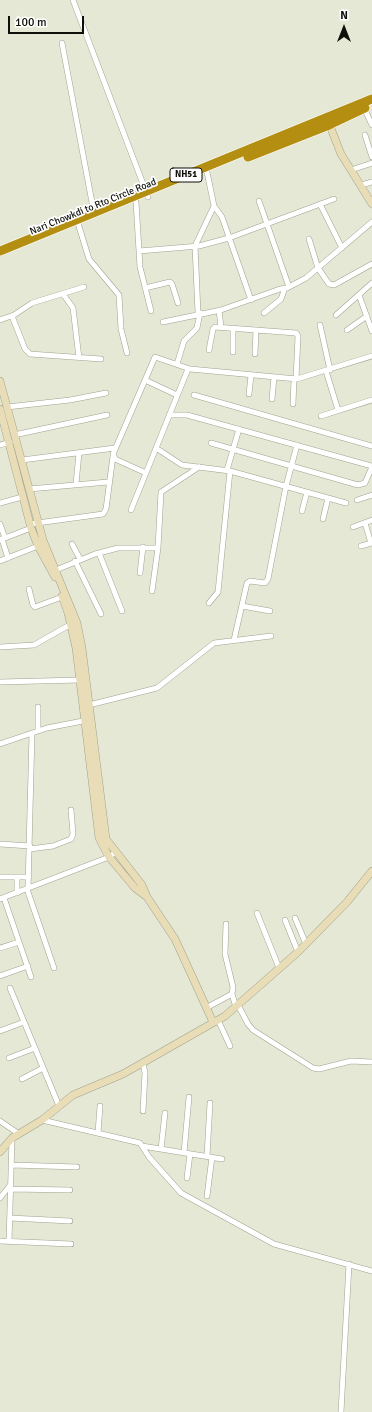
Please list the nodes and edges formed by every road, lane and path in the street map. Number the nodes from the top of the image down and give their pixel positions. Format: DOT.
graph roads {
  1 [pos="73,0"];
  2 [pos="62,43"];
  3 [pos="372,99"];
  4 [pos="368,107"];
  5 [pos="328,121"];
  6 [pos="372,125"];
  7 [pos="365,135"];
  8 [pos="372,157"];
  9 [pos="372,163"];
  10 [pos="351,170"];
  11 [pos="208,172"];
  12 [pos="372,182"];
  13 [pos="361,185"];
  14 [pos="147,194"];
  15 [pos="334,199"];
  16 [pos="259,201"];
  17 [pos="136,202"];
  18 [pos="320,204"];
  19 [pos="372,204"];
  20 [pos="214,206"];
  21 [pos="94,213"];
  22 [pos="78,222"];
  23 [pos="372,222"];
  24 [pos="266,223"];
  25 [pos="229,238"];
  26 [pos="309,238"];
  27 [pos="195,246"];
  28 [pos="342,248"];
  29 [pos="0,251"];
  30 [pos="139,251"];
  31 [pos="0,257"];
  32 [pos="372,264"];
  33 [pos="318,268"];
  34 [pos="372,283"];
  35 [pos="84,287"];
  36 [pos="287,287"];
  37 [pos="145,288"];
  38 [pos="63,294"];
  39 [pos="359,295"];
  40 [pos="251,300"];
  41 [pos="178,303"];
  42 [pos="219,310"];
  43 [pos="151,311"];
  44 [pos="199,313"];
  45 [pos="264,313"];
  46 [pos="336,315"];
  47 [pos="12,316"];
  48 [pos="366,316"];
  49 [pos="0,320"];
  50 [pos="163,322"];
  51 [pos="320,324"];
  52 [pos="221,327"];
  53 [pos="233,328"];
  54 [pos="256,330"];
  55 [pos="347,330"];
  56 [pos="372,331"];
  57 [pos="209,350"];
  58 [pos="233,352"];
  59 [pos="127,353"];
  60 [pos="255,354"];
  61 [pos="372,356"];
  62 [pos="79,358"];
  63 [pos="101,359"];
  64 [pos="176,364"];
  65 [pos="188,369"];
  66 [pos="328,371"];
  67 [pos="251,375"];
  68 [pos="274,377"];
  69 [pos="295,379"];
  70 [pos="145,380"];
  71 [pos="0,381"];
  72 [pos="106,393"];
  73 [pos="249,394"];
  74 [pos="177,395"];
  75 [pos="194,395"];
  76 [pos="272,399"];
  77 [pos="372,400"];
  78 [pos="293,404"];
  79 [pos="3,408"];
  80 [pos="338,410"];
  81 [pos="107,415"];
  82 [pos="169,415"];
  83 [pos="321,416"];
  84 [pos="239,429"];
  85 [pos="13,439"];
  86 [pos="211,444"];
  87 [pos="0,445"];
  88 [pos="297,445"];
  89 [pos="372,446"];
  90 [pos="115,448"];
  91 [pos="156,448"];
  92 [pos="233,450"];
  93 [pos="80,453"];
  94 [pos="113,456"];
  95 [pos="22,460"];
  96 [pos="291,466"];
  97 [pos="372,466"];
  98 [pos="199,467"];
  99 [pos="229,470"];
  100 [pos="146,473"];
  101 [pos="108,482"];
  102 [pos="76,484"];
  103 [pos="286,486"];
  104 [pos="29,490"];
  105 [pos="307,492"];
  106 [pos="372,495"];
  107 [pos="22,497"];
  108 [pos="328,498"];
  109 [pos="357,500"];
  110 [pos="0,502"];
  111 [pos="346,503"];
  112 [pos="131,510"];
  113 [pos="302,511"];
  114 [pos="323,519"];
  115 [pos="372,520"];
  116 [pos="38,523"];
  117 [pos="365,523"];
  118 [pos="0,524"];
  119 [pos="30,526"];
  120 [pos="353,527"];
  121 [pos="2,539"];
  122 [pos="372,543"];
  123 [pos="72,544"];
  124 [pos="38,546"];
  125 [pos="361,546"];
  126 [pos="143,547"];
  127 [pos="158,548"];
  128 [pos="99,553"];
  129 [pos="8,558"];
  130 [pos="78,560"];
  131 [pos="0,561"];
  132 [pos="140,573"];
  133 [pos="56,574"];
  134 [pos="29,590"];
  135 [pos="152,591"];
  136 [pos="62,597"];
  137 [pos="210,603"];
  138 [pos="242,606"];
  139 [pos="122,611"];
  140 [pos="270,611"];
  141 [pos="101,614"];
  142 [pos="73,623"];
  143 [pos="270,636"];
  144 [pos="234,640"];
  145 [pos="0,647"];
  146 [pos="80,680"];
  147 [pos="0,682"];
  148 [pos="89,705"];
  149 [pos="38,707"];
  150 [pos="88,720"];
  151 [pos="38,731"];
  152 [pos="32,733"];
  153 [pos="0,744"];
  154 [pos="71,810"];
  155 [pos="0,844"];
  156 [pos="30,847"];
  157 [pos="116,852"];
  158 [pos="109,857"];
  159 [pos="372,871"];
  160 [pos="0,877"];
  161 [pos="17,877"];
  162 [pos="29,877"];
  163 [pos="28,888"];
  164 [pos="17,893"];
  165 [pos="147,897"];
  166 [pos="2,898"];
  167 [pos="257,913"];
  168 [pos="295,918"];
  169 [pos="285,920"];
  170 [pos="226,924"];
  171 [pos="19,942"];
  172 [pos="306,944"];
  173 [pos="0,948"];
  174 [pos="298,952"];
  175 [pos="28,966"];
  176 [pos="54,968"];
  177 [pos="279,968"];
  178 [pos="0,976"];
  179 [pos="31,977"];
  180 [pos="10,988"];
  181 [pos="232,994"];
  182 [pos="237,1006"];
  183 [pos="206,1008"];
  184 [pos="215,1021"];
  185 [pos="24,1022"];
  186 [pos="0,1031"];
  187 [pos="230,1046"];
  188 [pos="34,1048"];
  189 [pos="9,1058"];
  190 [pos="372,1062"];
  191 [pos="143,1063"];
  192 [pos="43,1068"];
  193 [pos="22,1079"];
  194 [pos="189,1097"];
  195 [pos="210,1103"];
  196 [pos="59,1106"];
  197 [pos="100,1106"];
  198 [pos="143,1111"];
  199 [pos="165,1113"];
  200 [pos="42,1120"];
  201 [pos="0,1121"];
  202 [pos="98,1133"];
  203 [pos="16,1136"];
  204 [pos="142,1146"];
  205 [pos="161,1149"];
  206 [pos="0,1152"];
  207 [pos="184,1153"];
  208 [pos="190,1154"];
  209 [pos="210,1156"];
  210 [pos="222,1159"];
  211 [pos="12,1165"];
  212 [pos="77,1167"];
  213 [pos="187,1178"];
  214 [pos="11,1186"];
  215 [pos="70,1190"];
  216 [pos="207,1196"];
  217 [pos="0,1198"];
  218 [pos="10,1218"];
  219 [pos="70,1221"];
  220 [pos="0,1242"];
  221 [pos="9,1242"];
  222 [pos="72,1244"];
  223 [pos="349,1264"];
  224 [pos="372,1271"];
  225 [pos="341,1412"];
  1 -- 14 [label="street"];
  2 -- 21 [label="street"];
  3 -- 5 [label="highway, NH51"];
  4 -- 5 [label="highway, Nari Chowkdi to Rto Circle Road / NH51"];
  4 -- 6 [label="street"];
  5 -- 10 [label="street"];
  5 -- 11 [label="highway, Nari Chowkdi to Rto Circle Road / NH51"];
  5 -- 14 [label="highway, NH51"];
  7 -- 8 [label="street"];
  9 -- 10 [label="street"];
  10 -- 13 [label="street"];
  11 -- 14 [label="highway, Nari Chowkdi to Rto Circle Road / NH51"];
  11 -- 20 [label="street"];
  12 -- 13 [label="street"];
  13 -- 19 [label="street"];
  14 -- 17 [label="highway, Nari Chowkdi to Rto Circle Road / NH51"];
  14 -- 21 [label="highway, NH51"];
  15 -- 18 [label="street"];
  16 -- 24 [label="street"];
  17 -- 22 [label="highway, Nari Chowkdi to Rto Circle Road / NH51"];
  17 -- 30 [label="street"];
  18 -- 24 [label="street"];
  18 -- 28 [label="street"];
  20 -- 25 [label="street"];
  20 -- 27 [label="street"];
  21 -- 22 [label="highway, NH51"];
  22 -- 29 [label="highway, NH51"];
  22 -- 31 [label="highway, Nari Chowkdi to Rto Circle Road / NH51"];
  22 -- 59 [label="street"];
  23 -- 28 [label="street"];
  24 -- 25 [label="street"];
  24 -- 36 [label="street"];
  25 -- 27 [label="street"];
  25 -- 40 [label="street"];
  26 -- 33 [label="street"];
  27 -- 30 [label="street"];
  27 -- 44 [label="street"];
  28 -- 33 [label="street"];
  30 -- 37 [label="street"];
  32 -- 33 [label="street"];
  33 -- 36 [label="street"];
  34 -- 39 [label="street"];
  35 -- 38 [label="street"];
  36 -- 40 [label="street"];
  36 -- 45 [label="street"];
  37 -- 41 [label="street"];
  37 -- 43 [label="street"];
  38 -- 47 [label="street"];
  38 -- 62 [label="street"];
  39 -- 46 [label="street"];
  39 -- 48 [label="street"];
  40 -- 42 [label="street"];
  42 -- 44 [label="street"];
  42 -- 52 [label="street"];
  44 -- 50 [label="street"];
  44 -- 64 [label="street"];
  47 -- 49 [label="street"];
  47 -- 62 [label="street"];
  48 -- 55 [label="street"];
  48 -- 56 [label="street"];
  51 -- 66 [label="street"];
  52 -- 53 [label="street"];
  52 -- 57 [label="street"];
  53 -- 54 [label="street"];
  53 -- 58 [label="street"];
  54 -- 60 [label="street"];
  54 -- 69 [label="street"];
  61 -- 66 [label="street"];
  62 -- 63 [label="street"];
  64 -- 65 [label="street"];
  64 -- 70 [label="street"];
  65 -- 67 [label="street"];
  65 -- 74 [label="street"];
  66 -- 69 [label="street"];
  66 -- 80 [label="street"];
  67 -- 68 [label="street"];
  67 -- 73 [label="street"];
  68 -- 69 [label="street"];
  68 -- 76 [label="street"];
  69 -- 78 [label="street"];
  70 -- 74 [label="street"];
  70 -- 90 [label="street"];
  71 -- 79 [label="street"];
  72 -- 79 [label="street"];
  74 -- 82 [label="street"];
  75 -- 89 [label="street"];
  77 -- 80 [label="street"];
  79 -- 85 [label="street"];
  80 -- 83 [label="street"];
  81 -- 85 [label="street"];
  82 -- 84 [label="street"];
  82 -- 91 [label="street"];
  84 -- 88 [label="street"];
  84 -- 92 [label="street"];
  85 -- 87 [label="street"];
  85 -- 95 [label="street"];
  85 -- 107 [label="street"];
  86 -- 92 [label="street"];
  88 -- 96 [label="street"];
  88 -- 97 [label="street"];
  90 -- 93 [label="street"];
  90 -- 94 [label="street"];
  91 -- 98 [label="street"];
  91 -- 100 [label="street"];
  92 -- 96 [label="street"];
  92 -- 99 [label="street"];
  93 -- 95 [label="street"];
  93 -- 102 [label="street"];
  94 -- 100 [label="street"];
  94 -- 101 [label="street"];
  95 -- 104 [label="street"];
  96 -- 97 [label="street"];
  96 -- 103 [label="street"];
  98 -- 99 [label="street"];
  98 -- 127 [label="street"];
  99 -- 103 [label="street"];
  99 -- 137 [label="street"];
  100 -- 112 [label="street"];
  101 -- 102 [label="street"];
  101 -- 116 [label="street"];
  102 -- 104 [label="street"];
  103 -- 105 [label="street"];
  103 -- 138 [label="street"];
  104 -- 116 [label="street"];
  105 -- 108 [label="street"];
  105 -- 113 [label="street"];
  106 -- 109 [label="street"];
  107 -- 110 [label="street"];
  107 -- 119 [label="street"];
  108 -- 111 [label="street"];
  108 -- 114 [label="street"];
  115 -- 117 [label="street"];
  116 -- 119 [label="street"];
  116 -- 133 [label="street"];
  117 -- 120 [label="street"];
  117 -- 122 [label="street"];
  118 -- 121 [label="street"];
  119 -- 121 [label="street"];
  119 -- 124 [label="street"];
  121 -- 129 [label="street"];
  122 -- 125 [label="street"];
  123 -- 130 [label="street"];
  124 -- 129 [label="street"];
  124 -- 133 [label="street"];
  126 -- 127 [label="street"];
  126 -- 128 [label="street"];
  126 -- 132 [label="street"];
  127 -- 135 [label="street"];
  128 -- 130 [label="street"];
  128 -- 139 [label="street"];
  129 -- 131 [label="street"];
  130 -- 133 [label="street"];
  130 -- 141 [label="street"];
  133 -- 136 [label="street"];
  133 -- 142 [label="street"];
  134 -- 136 [label="street"];
  136 -- 142 [label="street"];
  138 -- 140 [label="street"];
  138 -- 144 [label="street"];
  142 -- 145 [label="street"];
  142 -- 146 [label="street"];
  142 -- 148 [label="street"];
  143 -- 144 [label="street"];
  144 -- 148 [label="street"];
  146 -- 147 [label="street"];
  146 -- 150 [label="street"];
  148 -- 150 [label="street"];
  149 -- 151 [label="street"];
  150 -- 151 [label="street"];
  150 -- 157 [label="street"];
  150 -- 158 [label="street"];
  151 -- 152 [label="street"];
  152 -- 153 [label="street"];
  152 -- 156 [label="street"];
  154 -- 156 [label="street"];
  155 -- 156 [label="street"];
  156 -- 162 [label="street"];
  157 -- 158 [label="street"];
  157 -- 165 [label="street"];
  158 -- 163 [label="street"];
  158 -- 165 [label="street"];
  159 -- 172 [label="street"];
  160 -- 161 [label="street"];
  161 -- 162 [label="street"];
  161 -- 164 [label="street"];
  162 -- 163 [label="street"];
  163 -- 164 [label="street"];
  163 -- 176 [label="street"];
  164 -- 166 [label="street"];
  165 -- 183 [label="street"];
  166 -- 171 [label="street"];
  167 -- 177 [label="street"];
  168 -- 172 [label="street"];
  169 -- 174 [label="street"];
  170 -- 181 [label="street"];
  171 -- 173 [label="street"];
  171 -- 175 [label="street"];
  172 -- 174 [label="street"];
  174 -- 177 [label="street"];
  175 -- 178 [label="street"];
  175 -- 179 [label="street"];
  177 -- 182 [label="street"];
  180 -- 185 [label="street"];
  181 -- 182 [label="street"];
  181 -- 183 [label="street"];
  182 -- 184 [label="street"];
  182 -- 190 [label="street"];
  183 -- 184 [label="street"];
  184 -- 187 [label="street"];
  184 -- 191 [label="street"];
  185 -- 186 [label="street"];
  185 -- 188 [label="street"];
  188 -- 189 [label="street"];
  188 -- 192 [label="street"];
  191 -- 196 [label="street"];
  191 -- 198 [label="street"];
  192 -- 193 [label="street"];
  192 -- 196 [label="street"];
  194 -- 207 [label="street"];
  195 -- 209 [label="street"];
  196 -- 200 [label="street"];
  197 -- 202 [label="street"];
  199 -- 205 [label="street"];
  200 -- 202 [label="street"];
  200 -- 203 [label="street"];
  201 -- 203 [label="street"];
  202 -- 204 [label="street"];
  203 -- 206 [label="street"];
  203 -- 211 [label="street"];
  204 -- 205 [label="street"];
  204 -- 223 [label="street"];
  205 -- 207 [label="street"];
  207 -- 208 [label="street"];
  208 -- 209 [label="street"];
  208 -- 213 [label="street"];
  209 -- 210 [label="street"];
  209 -- 216 [label="street"];
  211 -- 212 [label="street"];
  211 -- 214 [label="street"];
  214 -- 215 [label="street"];
  214 -- 217 [label="street"];
  214 -- 218 [label="street"];
  218 -- 219 [label="street"];
  218 -- 221 [label="street"];
  220 -- 221 [label="street"];
  221 -- 222 [label="street"];
  223 -- 224 [label="street"];
  223 -- 225 [label="street"];
}
